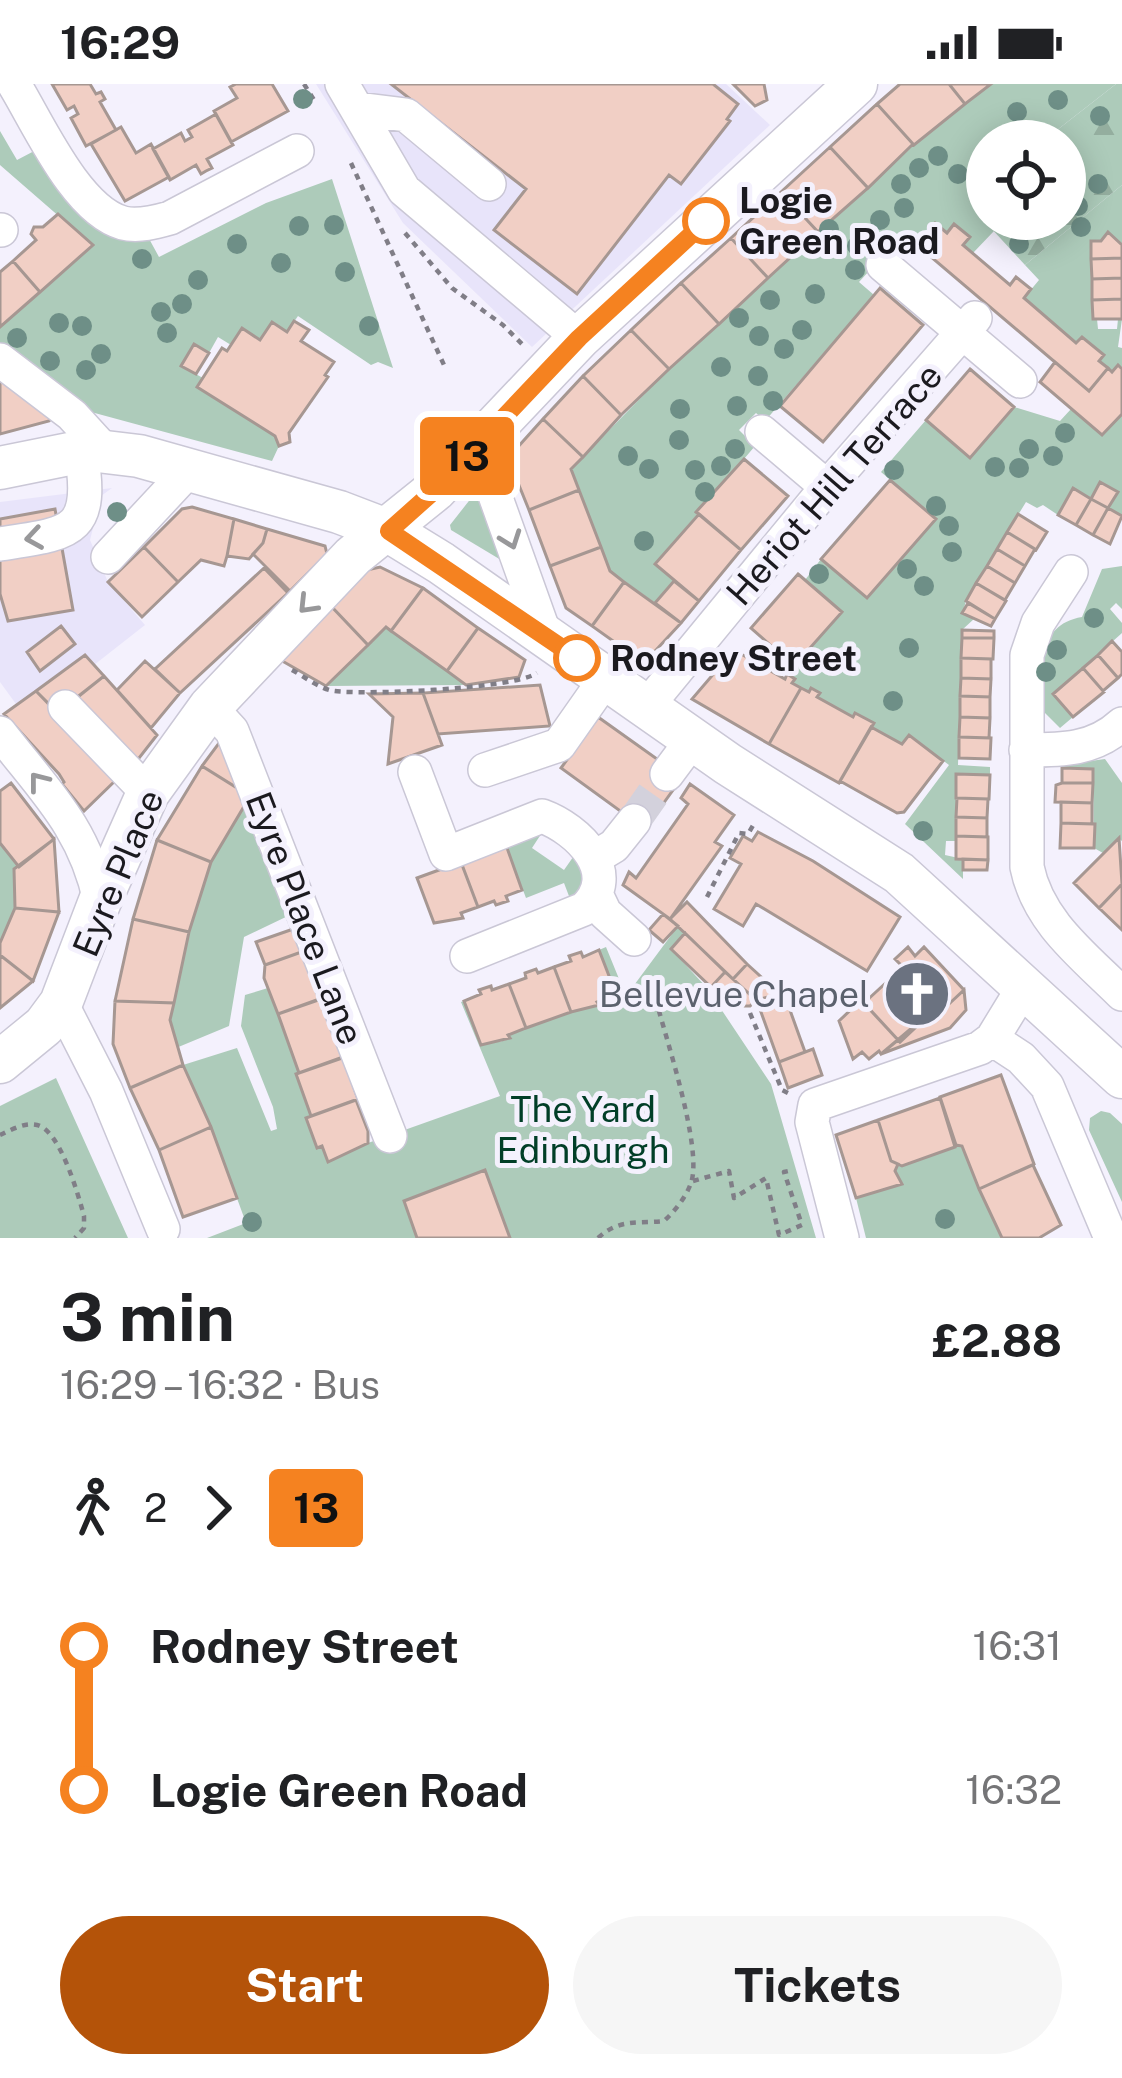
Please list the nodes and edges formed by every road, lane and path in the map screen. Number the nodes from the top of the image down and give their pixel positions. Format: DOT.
graph roads {
  1 [pos="847,87"];
  2 [pos="17,96"];
  3 [pos="350,97"];
  4 [pos="297,151"];
  5 [pos="489,184"];
  6 [pos="378,199"];
  7 [pos="401,229"];
  8 [pos="884,265"];
  9 [pos="969,325"];
  10 [pos="579,338"];
  11 [pos="0,360"];
  12 [pos="444,365"];
  13 [pos="547,370"];
  14 [pos="1021,381"];
  15 [pos="762,432"];
  16 [pos="477,445"];
  17 [pos="93,451"];
  18 [pos="0,468"];
  19 [pos="190,469"];
  20 [pos="827,487"];
  21 [pos="389,531"];
  22 [pos="0,544"];
  23 [pos="108,557"];
  24 [pos="1071,572"];
  25 [pos="545,635"];
  26 [pos="261,652"];
  27 [pos="606,678"];
  28 [pos="526,680"];
  29 [pos="646,706"];
  30 [pos="64,707"];
  31 [pos="210,707"];
  32 [pos="1122,724"];
  33 [pos="0,733"];
  34 [pos="693,739"];
  35 [pos="1026,750"];
  36 [pos="485,770"];
  37 [pos="415,772"];
  38 [pos="667,774"];
  39 [pos="773,792"];
  40 [pos="148,793"];
  41 [pos="634,821"];
  42 [pos="594,858"];
  43 [pos="596,894"];
  44 [pos="707,897"];
  45 [pos="100,901"];
  46 [pos="634,939"];
  47 [pos="467,956"];
  48 [pos="1025,985"];
  49 [pos="1122,994"];
  50 [pos="656,1000"];
  51 [pos="61,1003"];
  52 [pos="750,1013"];
  53 [pos="992,1039"];
  54 [pos="0,1062"];
  55 [pos="1122,1077"];
  56 [pos="812,1114"];
  57 [pos="0,1135"];
  58 [pos="390,1136"];
  59 [pos="784,1172"];
  60 [pos="693,1181"];
  61 [pos="163,1229"];
  62 [pos="75,1238"];
  63 [pos="598,1238"];
  64 [pos="842,1238"];
  65 [pos="1111,1238"];
  1 -- 10 [label="main road, Eyre Place"];
  2 -- 4 [label="street"];
  3 -- 5 [label="street"];
  3 -- 10 [label="street"];
  6 -- 12 [label="path"];
  7 -- 13 [label="path"];
  8 -- 9 [label="street"];
  9 -- 14 [label="street"];
  9 -- 20 [label="street, Heriot Hill Terrace"];
  10 -- 13 [label="main road, Eyre Place"];
  11 -- 17 [label="street"];
  13 -- 16 [label="main road, Eyre Place"];
  15 -- 20 [label="street"];
  16 -- 21 [label="main road, Eyre Place"];
  16 -- 25 [label="street, one-way"];
  17 -- 18 [label="main road"];
  17 -- 19 [label="main road"];
  17 -- 22 [label="street, one-way"];
  19 -- 21 [label="main road"];
  19 -- 23 [label="street"];
  20 -- 29 [label="street, Heriot Hill Terrace"];
  21 -- 25 [label="main road"];
  21 -- 26 [label="main road, Eyre Place, one-way"];
  24 -- 35 [label="street"];
  25 -- 27 [label="main road"];
  26 -- 28 [label="path"];
  26 -- 31 [label="main road, Eyre Place"];
  27 -- 29 [label="main road"];
  27 -- 36 [label="street"];
  29 -- 34 [label="main road"];
  30 -- 40 [label="street"];
  31 -- 40 [label="main road, Eyre Place"];
  31 -- 58 [label="street, Eyre Place Lane"];
  32 -- 35 [label="street"];
  45 -- 33 [label="street, one-way"];
  34 -- 38 [label="street"];
  34 -- 39 [label="main road"];
  35 -- 49 [label="street"];
  37 -- 42 [label="street"];
  39 -- 44 [label="path"];
  39 -- 48 [label="main road"];
  40 -- 45 [label="main road, Eyre Place"];
  41 -- 42 [label="street"];
  42 -- 43 [label="street"];
  43 -- 46 [label="street"];
  43 -- 47 [label="street"];
  45 -- 51 [label="main road, Eyre Place"];
  48 -- 53 [label="street"];
  48 -- 55 [label="main road"];
  50 -- 60 [label="path"];
  51 -- 54 [label="main road, Eyre Place"];
  51 -- 61 [label="street"];
  52 -- 56 [label="path"];
  53 -- 56 [label="street"];
  53 -- 65 [label="street"];
  56 -- 64 [label="street"];
  57 -- 62 [label="path"];
  59 -- 60 [label="path"];
  60 -- 63 [label="path"];
}
